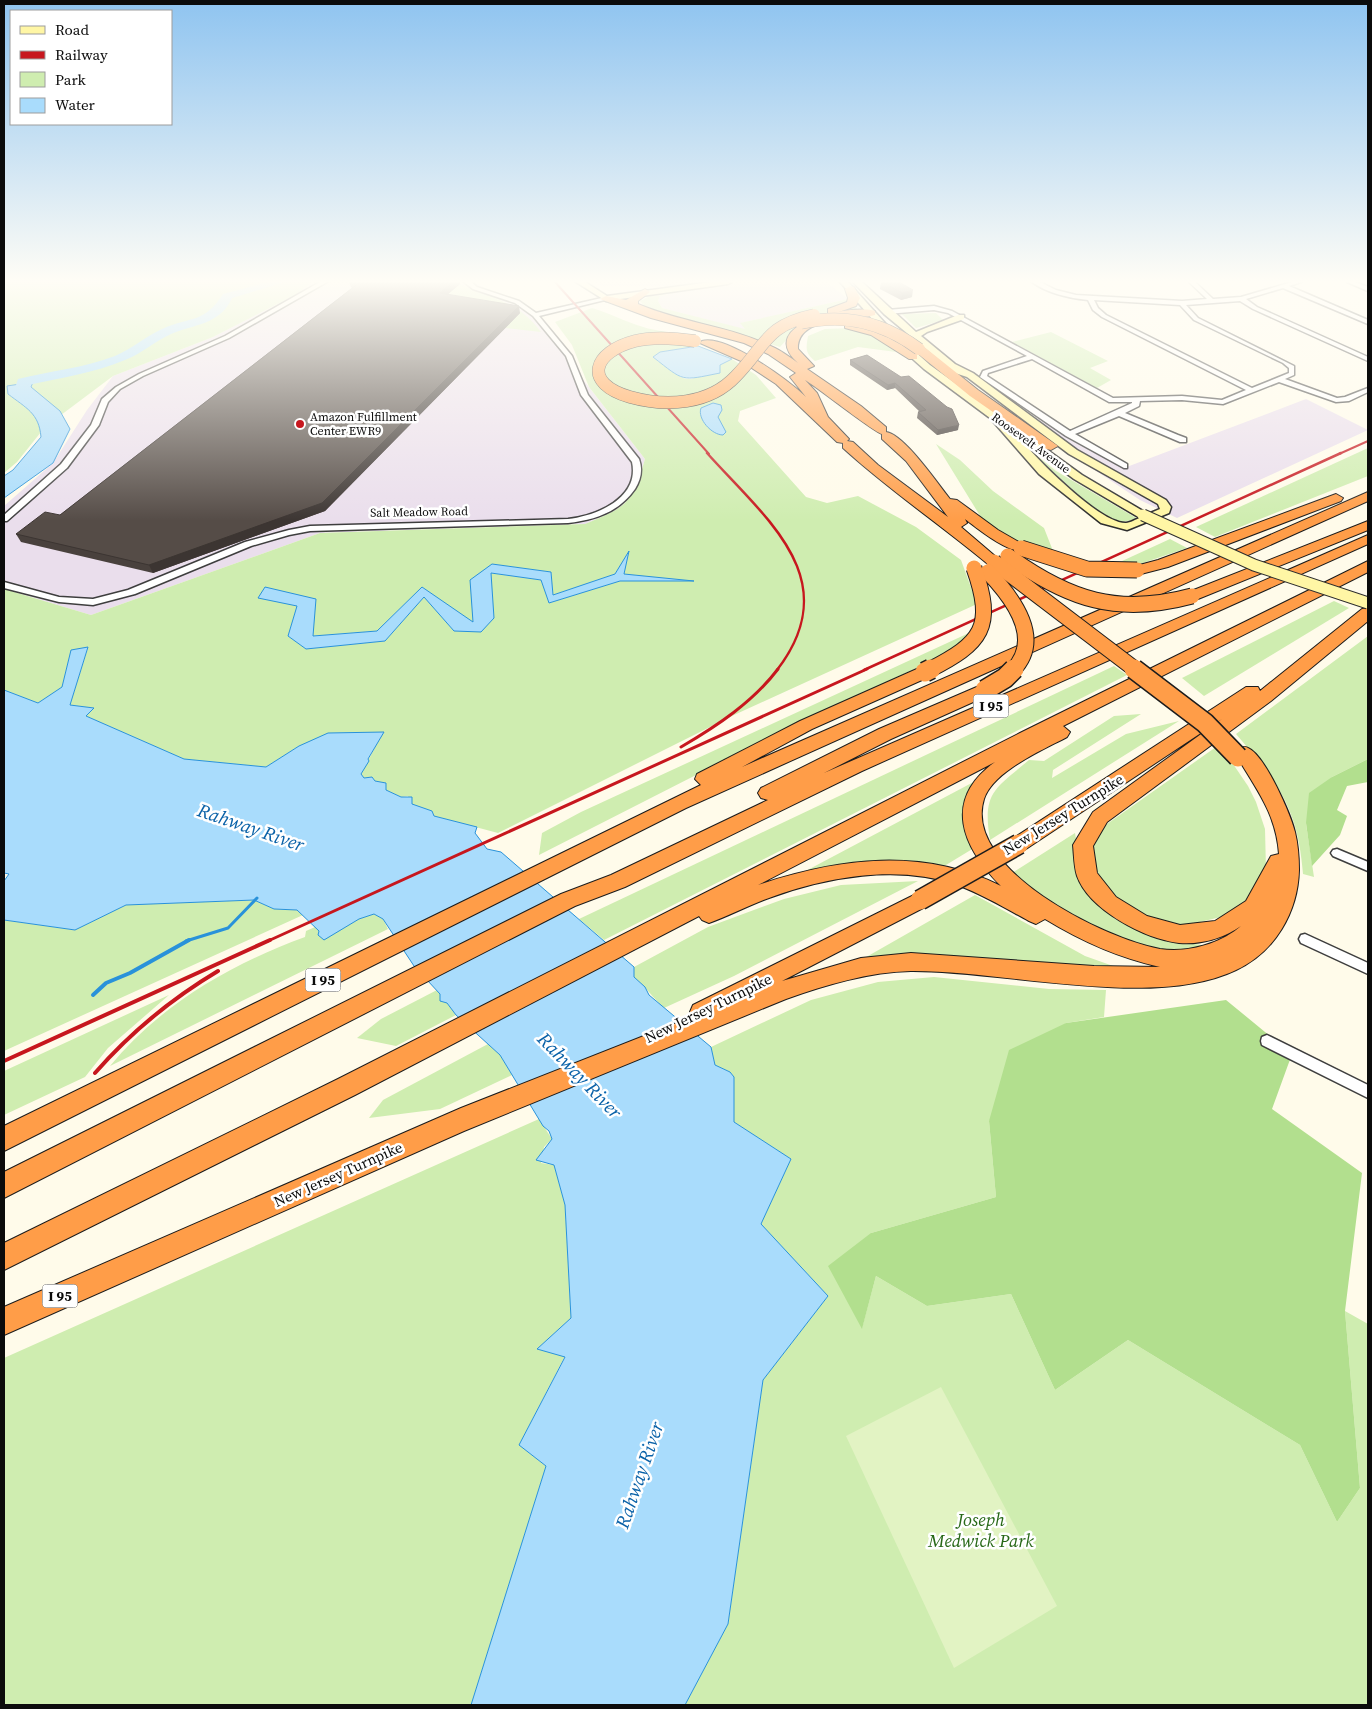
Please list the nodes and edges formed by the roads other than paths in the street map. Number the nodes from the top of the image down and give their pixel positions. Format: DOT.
graph roads {
  1 [pos="171,362"];
  2 [pos="571,362"];
  3 [pos="602,362"];
  4 [pos="750,362"];
  5 [pos="753,362"];
  6 [pos="754,362"];
  7 [pos="778,362"];
  8 [pos="791,362"];
  9 [pos="804,362"];
  10 [pos="933,362"];
  11 [pos="935,362"];
  12 [pos="944,362"];
  13 [pos="1015,362"];
  14 [pos="1042,362"];
  15 [pos="1195,362"];
  16 [pos="1282,362"];
  17 [pos="952,366"];
  18 [pos="741,373"];
  19 [pos="1280,380"];
  20 [pos="1251,390"];
  21 [pos="1368,390"];
  22 [pos="833,394"];
  23 [pos="1136,398"];
  24 [pos="1119,413"];
  25 [pos="994,416"];
  26 [pos="822,418"];
  27 [pos="1069,434"];
  28 [pos="1183,440"];
  29 [pos="1051,446"];
  30 [pos="1124,466"];
  31 [pos="1368,488"];
  32 [pos="908,495"];
  33 [pos="938,496"];
  34 [pos="1368,496"];
  35 [pos="1113,497"];
  36 [pos="4,519"];
  37 [pos="1368,525"];
  38 [pos="1368,539"];
  39 [pos="997,560"];
  40 [pos="1368,566"];
  41 [pos="4,585"];
  42 [pos="1368,604"];
  43 [pos="1368,613"];
  44 [pos="1236,630"];
  45 [pos="1241,755"];
  46 [pos="673,801"];
  47 [pos="1336,853"];
  48 [pos="1278,862"];
  49 [pos="1368,867"];
  50 [pos="614,878"];
  51 [pos="668,928"];
  52 [pos="1305,939"];
  53 [pos="1368,969"];
  54 [pos="1211,970"];
  55 [pos="743,1000"];
  56 [pos="1267,1041"];
  57 [pos="1368,1092"];
  58 [pos="4,1139"];
  59 [pos="4,1185"];
  60 [pos="4,1257"];
  61 [pos="4,1321"];
  1 -- 36 [label="street"];
  2 -- 41 [label="street, Salt Meadow Road"];
  3 -- 18 [label="highway, bridge"];
  4 -- 18 [label="highway, bridge"];
  5 -- 18 [label="highway, bridge"];
  6 -- 26 [label="highway, bridge"];
  7 -- 26 [label="highway"];
  8 -- 22 [label="highway"];
  9 -- 22 [label="highway"];
  10 -- 25 [label="main road, Roosevelt Avenue"];
  11 -- 29 [label="highway"];
  12 -- 17 [label="main road, Roosevelt Avenue"];
  13 -- 27 [label="street"];
  14 -- 23 [label="street"];
  15 -- 20 [label="street"];
  16 -- 19 [label="street"];
  17 -- 25 [label="main road"];
  17 -- 29 [label="main road, Roosevelt Avenue"];
  19 -- 20 [label="street"];
  19 -- 21 [label="street"];
  20 -- 23 [label="street"];
  22 -- 33 [label="highway"];
  23 -- 24 [label="street"];
  24 -- 27 [label="street"];
  24 -- 28 [label="street"];
  25 -- 35 [label="main road, Roosevelt Avenue"];
  26 -- 32 [label="highway"];
  27 -- 30 [label="street"];
  29 -- 35 [label="main road, Roosevelt Avenue"];
  31 -- 39 [label="highway, bridge"];
  32 -- 39 [label="highway"];
  32 -- 39 [label="highway"];
  33 -- 39 [label="highway"];
  33 -- 39 [label="highway"];
  34 -- 46 [label="highway, I 95"];
  35 -- 42 [label="main road, Roosevelt Avenue, bridge"];
  37 -- 39 [label="highway, bridge"];
  38 -- 50 [label="highway, I 95"];
  39 -- 45 [label="highway, bridge"];
  39 -- 46 [label="highway, bridge"];
  39 -- 50 [label="highway, bridge"];
  40 -- 44 [label="highway"];
  43 -- 48 [label="highway"];
  43 -- 55 [label="highway, New Jersey Turnpike, bridge"];
  44 -- 48 [label="highway"];
  44 -- 51 [label="highway"];
  45 -- 48 [label="highway"];
  45 -- 54 [label="highway"];
  46 -- 58 [label="highway, I 95"];
  47 -- 49 [label="street"];
  50 -- 59 [label="highway, I 95"];
  51 -- 54 [label="highway"];
  51 -- 60 [label="highway"];
  52 -- 53 [label="street"];
  54 -- 55 [label="highway"];
  55 -- 61 [label="highway, New Jersey Turnpike / I 95"];
  56 -- 57 [label="street"];
}
